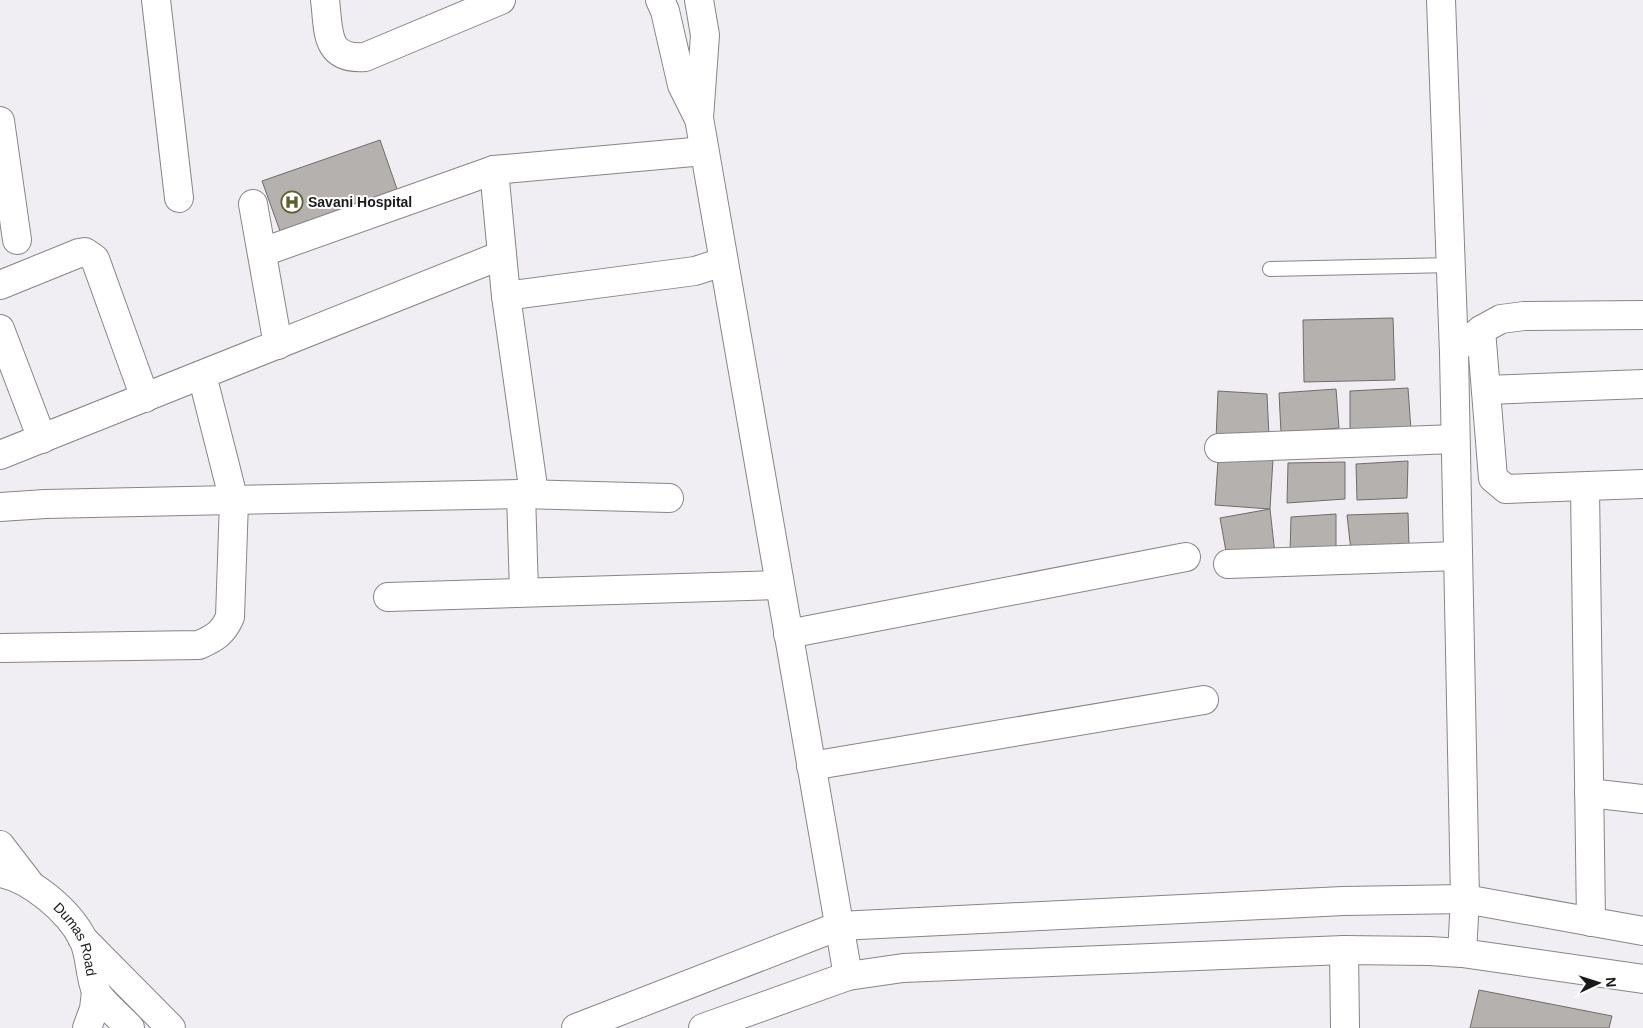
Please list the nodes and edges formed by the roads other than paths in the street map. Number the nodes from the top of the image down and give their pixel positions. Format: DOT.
graph roads {
  1 [pos="156,0"];
  2 [pos="325,0"];
  3 [pos="501,0"];
  4 [pos="660,0"];
  5 [pos="699,0"];
  6 [pos="1441,0"];
  7 [pos="698,118"];
  8 [pos="0,121"];
  9 [pos="704,151"];
  10 [pos="494,170"];
  11 [pos="179,198"];
  12 [pos="253,204"];
  13 [pos="17,240"];
  14 [pos="263,252"];
  15 [pos="502,255"];
  16 [pos="724,262"];
  17 [pos="1452,265"];
  18 [pos="1270,269"];
  19 [pos="0,285"];
  20 [pos="506,296"];
  21 [pos="1643,315"];
  22 [pos="0,329"];
  23 [pos="1481,330"];
  24 [pos="278,345"];
  25 [pos="1454,353"];
  26 [pos="202,375"];
  27 [pos="1643,384"];
  28 [pos="1486,390"];
  29 [pos="145,398"];
  30 [pos="42,439"];
  31 [pos="1455,440"];
  32 [pos="1219,448"];
  33 [pos="0,455"];
  34 [pos="1643,484"];
  35 [pos="1585,488"];
  36 [pos="528,494"];
  37 [pos="669,498"];
  38 [pos="234,501"];
  39 [pos="0,507"];
  40 [pos="1458,556"];
  41 [pos="1186,558"];
  42 [pos="1228,564"];
  43 [pos="780,585"];
  44 [pos="524,592"];
  45 [pos="388,597"];
  46 [pos="788,634"];
  47 [pos="0,648"];
  48 [pos="1204,700"];
  49 [pos="811,766"];
  50 [pos="1589,793"];
  51 [pos="1643,799"];
  52 [pos="0,845"];
  53 [pos="0,873"];
  54 [pos="30,884"];
  55 [pos="1465,899"];
  56 [pos="1591,922"];
  57 [pos="839,926"];
  58 [pos="1643,931"];
  59 [pos="82,938"];
  60 [pos="1344,950"];
  61 [pos="1462,953"];
  62 [pos="848,976"];
  63 [pos="1643,979"];
  64 [pos="96,992"];
  65 [pos="87,1028"];
  66 [pos="130,1028"];
  67 [pos="171,1028"];
  68 [pos="576,1028"];
  69 [pos="703,1028"];
  70 [pos="1345,1028"];
  1 -- 11 [label="street"];
  2 -- 3 [label="street"];
  4 -- 7 [label="street"];
  5 -- 7 [label="street"];
  6 -- 17 [label="street"];
  7 -- 9 [label="street"];
  8 -- 13 [label="street"];
  9 -- 10 [label="street"];
  9 -- 16 [label="street"];
  10 -- 14 [label="street"];
  10 -- 15 [label="street"];
  12 -- 14 [label="street"];
  14 -- 24 [label="street"];
  15 -- 20 [label="street"];
  15 -- 24 [label="street"];
  16 -- 20 [label="street"];
  16 -- 43 [label="street"];
  17 -- 18 [label="lane"];
  17 -- 25 [label="street"];
  19 -- 29 [label="street"];
  20 -- 36 [label="street"];
  21 -- 23 [label="street"];
  22 -- 30 [label="street"];
  23 -- 25 [label="street"];
  23 -- 28 [label="street"];
  24 -- 26 [label="street"];
  25 -- 31 [label="street"];
  26 -- 29 [label="street"];
  26 -- 38 [label="street"];
  27 -- 28 [label="street"];
  28 -- 35 [label="street"];
  29 -- 30 [label="street"];
  30 -- 33 [label="street"];
  31 -- 32 [label="street"];
  31 -- 40 [label="street"];
  34 -- 35 [label="street"];
  35 -- 50 [label="street"];
  36 -- 37 [label="street"];
  36 -- 38 [label="street"];
  36 -- 44 [label="street"];
  38 -- 39 [label="street"];
  38 -- 47 [label="street"];
  40 -- 42 [label="street"];
  40 -- 55 [label="street"];
  41 -- 46 [label="street"];
  43 -- 44 [label="street"];
  43 -- 46 [label="street"];
  44 -- 45 [label="street"];
  46 -- 49 [label="street"];
  48 -- 49 [label="street"];
  49 -- 57 [label="street"];
  50 -- 51 [label="street"];
  50 -- 56 [label="street"];
  52 -- 54 [label="street"];
  53 -- 54 [label="street, Dumas Road"];
  54 -- 59 [label="street, Dumas Road"];
  55 -- 56 [label="street"];
  55 -- 57 [label="street"];
  55 -- 61 [label="street"];
  56 -- 58 [label="street"];
  57 -- 62 [label="street"];
  57 -- 68 [label="street"];
  59 -- 64 [label="street, Dumas Road"];
  59 -- 67 [label="street"];
  60 -- 61 [label="street"];
  60 -- 62 [label="street"];
  60 -- 70 [label="street"];
  61 -- 63 [label="street"];
  62 -- 69 [label="street"];
  64 -- 65 [label="street"];
  64 -- 66 [label="street, Dumas Road"];
}
